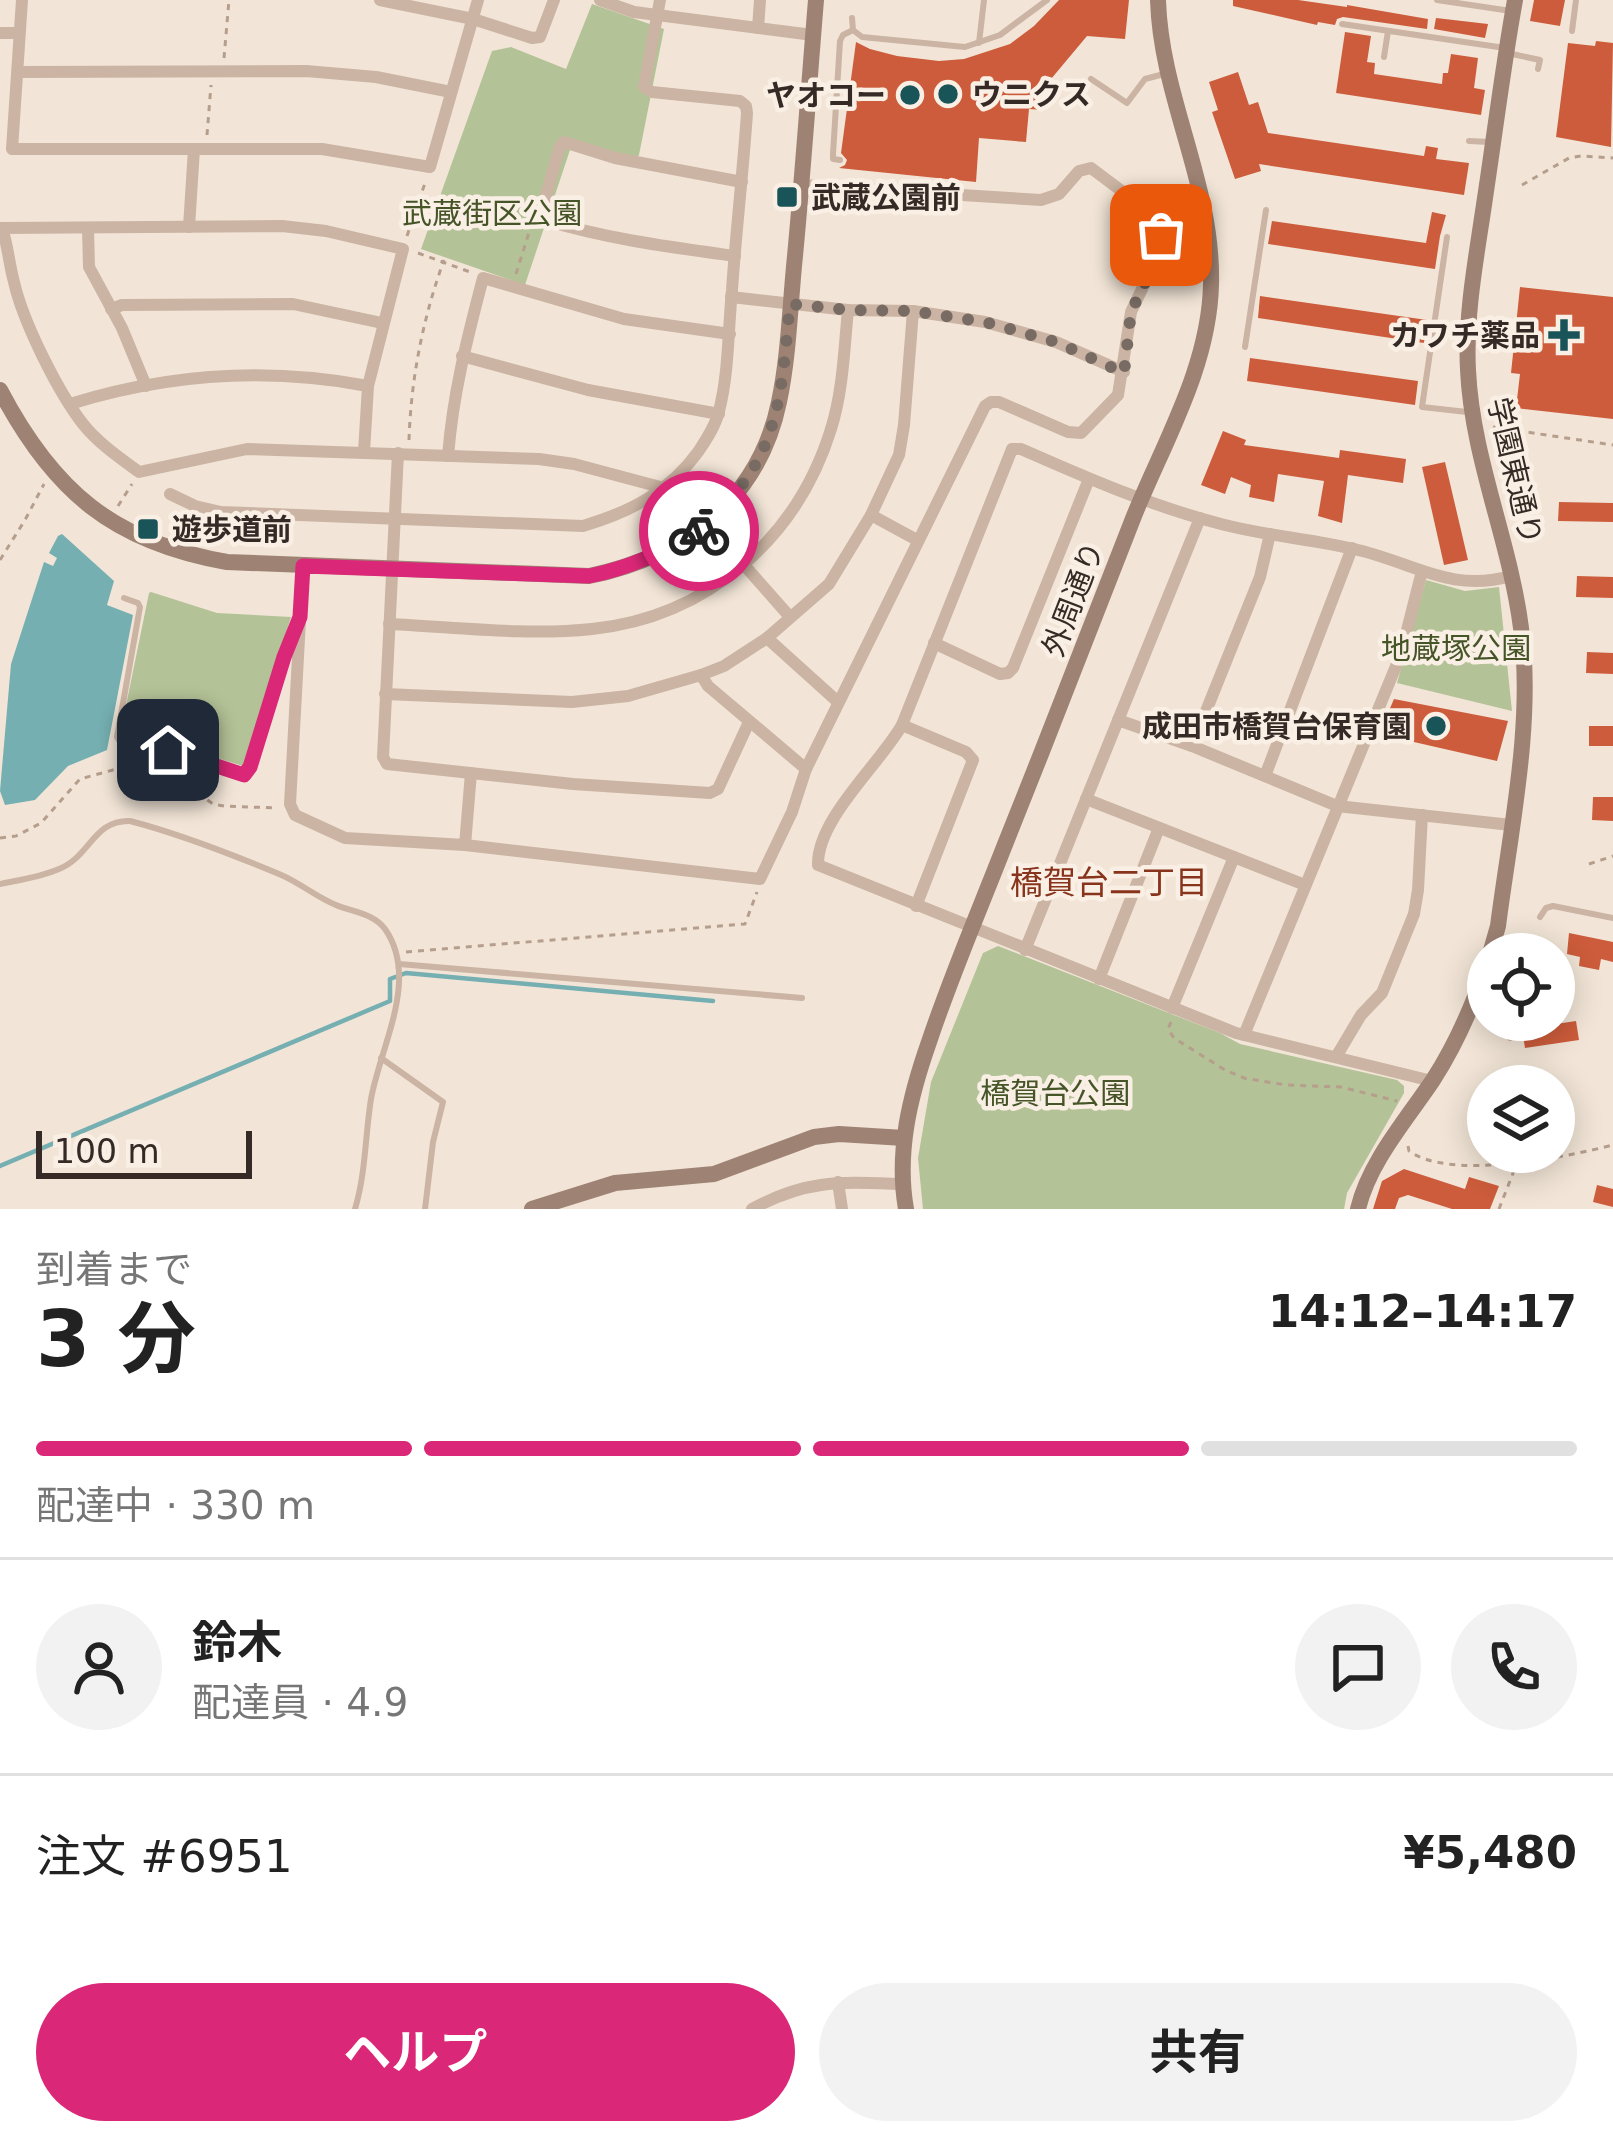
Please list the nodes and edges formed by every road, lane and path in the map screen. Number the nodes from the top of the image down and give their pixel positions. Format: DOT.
graph roads {
  1 [pos="22,0"];
  2 [pos="229,0"];
  3 [pos="380,0"];
  4 [pos="478,0"];
  5 [pos="554,0"];
  6 [pos="600,0"];
  7 [pos="760,0"];
  8 [pos="816,0"];
  9 [pos="984,0"];
  10 [pos="1047,0"];
  11 [pos="1158,0"];
  12 [pos="1437,0"];
  13 [pos="1576,0"];
  14 [pos="423,3"];
  15 [pos="1514,5"];
  16 [pos="658,6"];
  17 [pos="852,18"];
  18 [pos="473,19"];
  19 [pos="1342,24"];
  20 [pos="758,28"];
  21 [pos="853,30"];
  22 [pos="1388,31"];
  23 [pos="1572,31"];
  24 [pos="0,33"];
  25 [pos="19,33"];
  26 [pos="813,35"];
  27 [pos="980,43"];
  28 [pos="1508,51"];
  29 [pos="1384,57"];
  30 [pos="1538,69"];
  31 [pos="217,71"];
  32 [pos="18,72"];
  33 [pos="1167,74"];
  34 [pos="1091,79"];
  35 [pos="452,92"];
  36 [pos="1469,141"];
  37 [pos="1494,142"];
  38 [pos="200,149"];
  39 [pos="1613,158"];
  40 [pos="840,160"];
  41 [pos="430,167"];
  42 [pos="742,182"];
  43 [pos="801,185"];
  44 [pos="1522,185"];
  45 [pos="542,210"];
  46 [pos="1266,210"];
  47 [pos="189,227"];
  48 [pos="1,228"];
  49 [pos="88,230"];
  50 [pos="1447,237"];
  51 [pos="403,248"];
  52 [pos="735,256"];
  53 [pos="444,260"];
  54 [pos="483,278"];
  55 [pos="512,288"];
  56 [pos="731,297"];
  57 [pos="790,304"];
  58 [pos="111,309"];
  59 [pos="848,310"];
  60 [pos="913,311"];
  61 [pos="382,323"];
  62 [pos="730,334"];
  63 [pos="1245,347"];
  64 [pos="461,356"];
  65 [pos="1124,373"];
  66 [pos="146,386"];
  67 [pos="368,386"];
  68 [pos="0,390"];
  69 [pos="70,404"];
  70 [pos="1472,412"];
  71 [pos="719,414"];
  72 [pos="1476,431"];
  73 [pos="1613,445"];
  74 [pos="364,452"];
  75 [pos="404,453"];
  76 [pos="448,456"];
  77 [pos="140,472"];
  78 [pos="47,478"];
  79 [pos="1089,478"];
  80 [pos="664,488"];
  81 [pos="170,494"];
  82 [pos="1141,500"];
  83 [pos="114,512"];
  84 [pos="871,515"];
  85 [pos="395,517"];
  86 [pos="1200,518"];
  87 [pos="1270,533"];
  88 [pos="917,539"];
  89 [pos="1352,548"];
  90 [pos="1,556"];
  91 [pos="303,566"];
  92 [pos="745,566"];
  93 [pos="391,568"];
  94 [pos="1422,571"];
  95 [pos="1511,576"];
  96 [pos="124,598"];
  97 [pos="300,617"];
  98 [pos="790,617"];
  99 [pos="389,625"];
  100 [pos="767,638"];
  101 [pos="934,643"];
  102 [pos="701,675"];
  103 [pos="385,694"];
  104 [pos="838,702"];
  105 [pos="1118,720"];
  106 [pos="749,722"];
  107 [pos="902,725"];
  108 [pos="1192,746"];
  109 [pos="806,770"];
  110 [pos="471,773"];
  111 [pos="1265,776"];
  112 [pos="1086,799"];
  113 [pos="1337,806"];
  114 [pos="291,808"];
  115 [pos="1422,815"];
  116 [pos="1511,825"];
  117 [pos="1159,828"];
  118 [pos="0,838"];
  119 [pos="465,845"];
  120 [pos="1613,856"];
  121 [pos="1234,857"];
  122 [pos="1589,864"];
  123 [pos="760,878"];
  124 [pos="0,884"];
  125 [pos="1305,885"];
  126 [pos="916,906"];
  127 [pos="1540,917"];
  128 [pos="1613,917"];
  129 [pos="972,928"];
  130 [pos="1496,933"];
  131 [pos="1025,950"];
  132 [pos="394,953"];
  133 [pos="398,967"];
  134 [pos="1099,979"];
  135 [pos="802,998"];
  136 [pos="1174,1009"];
  137 [pos="1467,1017"];
  138 [pos="1244,1035"];
  139 [pos="381,1058"];
  140 [pos="1336,1058"];
  141 [pos="1432,1081"];
  142 [pos="1404,1102"];
  143 [pos="904,1138"];
  144 [pos="1406,1138"];
  145 [pos="1613,1145"];
  146 [pos="1575,1154"];
  147 [pos="1467,1163"];
  148 [pos="1513,1173"];
  149 [pos="838,1182"];
  150 [pos="901,1184"];
  151 [pos="356,1209"];
  152 [pos="424,1209"];
  153 [pos="532,1209"];
  154 [pos="752,1209"];
  155 [pos="842,1209"];
  156 [pos="906,1209"];
  157 [pos="1358,1209"];
  158 [pos="1499,1209"];
  1 -- 25 [label="street"];
  2 -- 31 [label="path"];
  3 -- 14 [label="street"];
  4 -- 18 [label="street"];
  5 -- 18 [label="street"];
  6 -- 16 [label="street"];
  7 -- 20 [label="street"];
  8 -- 26 [label="street"];
  9 -- 27 [label="lane"];
  10 -- 27 [label="lane"];
  11 -- 33 [label="street, 外周通り"];
  12 -- 15 [label="lane"];
  13 -- 23 [label="lane"];
  14 -- 18 [label="street"];
  15 -- 28 [label="street, 学園東通り"];
  16 -- 20 [label="street"];
  16 -- 42 [label="street"];
  17 -- 21 [label="lane"];
  18 -- 35 [label="street"];
  19 -- 22 [label="lane"];
  20 -- 26 [label="street"];
  21 -- 27 [label="lane"];
  21 -- 40 [label="lane"];
  22 -- 28 [label="lane"];
  22 -- 29 [label="lane"];
  24 -- 25 [label="street"];
  25 -- 32 [label="street"];
  26 -- 43 [label="street"];
  28 -- 30 [label="lane"];
  28 -- 37 [label="street, 学園東通り"];
  31 -- 32 [label="street"];
  31 -- 35 [label="street"];
  31 -- 38 [label="path"];
  32 -- 38 [label="street"];
  33 -- 34 [label="lane"];
  33 -- 82 [label="street, 外周通り"];
  35 -- 41 [label="street"];
  36 -- 37 [label="lane"];
  37 -- 70 [label="street, 学園東通り"];
  38 -- 41 [label="street"];
  38 -- 47 [label="street"];
  39 -- 44 [label="path"];
  41 -- 51 [label="path"];
  42 -- 45 [label="street"];
  42 -- 52 [label="street"];
  43 -- 57 [label="street"];
  43 -- 65 [label="street"];
  45 -- 52 [label="street"];
  45 -- 55 [label="path"];
  46 -- 63 [label="lane"];
  47 -- 49 [label="street"];
  47 -- 51 [label="street"];
  48 -- 49 [label="street"];
  48 -- 69 [label="street"];
  49 -- 58 [label="street"];
  50 -- 70 [label="lane"];
  51 -- 53 [label="path"];
  51 -- 61 [label="street"];
  52 -- 56 [label="street"];
  53 -- 54 [label="path"];
  53 -- 75 [label="path"];
  54 -- 55 [label="street"];
  54 -- 64 [label="street"];
  55 -- 62 [label="street"];
  56 -- 57 [label="street"];
  56 -- 62 [label="street"];
  57 -- 59 [label="street"];
  57 -- 93 [label="street"];
  58 -- 61 [label="street"];
  58 -- 66 [label="street"];
  59 -- 60 [label="street"];
  59 -- 92 [label="street"];
  60 -- 65 [label="street"];
  60 -- 84 [label="street"];
  61 -- 67 [label="street"];
  62 -- 71 [label="street"];
  64 -- 71 [label="street"];
  64 -- 76 [label="street"];
  65 -- 88 [label="street"];
  66 -- 67 [label="street"];
  66 -- 69 [label="street"];
  67 -- 74 [label="street"];
  68 -- 91 [label="street"];
  69 -- 77 [label="street"];
  70 -- 72 [label="street, 学園東通り"];
  71 -- 80 [label="street"];
  72 -- 73 [label="path"];
  72 -- 95 [label="street, 学園東通り"];
  74 -- 75 [label="street"];
  74 -- 77 [label="street"];
  75 -- 76 [label="street"];
  75 -- 85 [label="street"];
  76 -- 80 [label="street"];
  77 -- 83 [label="path"];
  78 -- 90 [label="path"];
  79 -- 82 [label="street"];
  79 -- 101 [label="street"];
  79 -- 101 [label="street"];
  80 -- 85 [label="street"];
  81 -- 85 [label="street"];
  82 -- 86 [label="street"];
  82 -- 129 [label="street, 外周通り"];
  84 -- 88 [label="street"];
  84 -- 98 [label="street"];
  85 -- 93 [label="street"];
  86 -- 87 [label="street"];
  86 -- 105 [label="street"];
  87 -- 89 [label="street"];
  87 -- 108 [label="street"];
  88 -- 104 [label="street"];
  89 -- 94 [label="street"];
  89 -- 111 [label="street"];
  91 -- 93 [label="street"];
  91 -- 97 [label="street"];
  92 -- 98 [label="street"];
  92 -- 99 [label="street"];
  93 -- 99 [label="street"];
  94 -- 95 [label="street"];
  94 -- 113 [label="street"];
  95 -- 116 [label="street, 学園東通り"];
  96 -- 97 [label="lane"];
  97 -- 114 [label="street"];
  98 -- 100 [label="street"];
  99 -- 103 [label="street"];
  100 -- 102 [label="street"];
  100 -- 104 [label="street"];
  101 -- 107 [label="street"];
  102 -- 103 [label="street"];
  102 -- 106 [label="street"];
  103 -- 110 [label="street"];
  104 -- 109 [label="street"];
  105 -- 108 [label="street"];
  105 -- 112 [label="street"];
  106 -- 109 [label="street"];
  106 -- 110 [label="street"];
  107 -- 126 [label="street"];
  107 -- 126 [label="street"];
  108 -- 111 [label="street"];
  109 -- 123 [label="street"];
  110 -- 119 [label="street"];
  111 -- 113 [label="street"];
  112 -- 117 [label="street"];
  112 -- 131 [label="street"];
  113 -- 115 [label="street"];
  113 -- 125 [label="street"];
  114 -- 118 [label="path"];
  114 -- 119 [label="street"];
  115 -- 116 [label="street"];
  115 -- 140 [label="street"];
  116 -- 130 [label="street, 学園東通り"];
  117 -- 121 [label="street"];
  117 -- 134 [label="street"];
  119 -- 123 [label="street"];
  120 -- 122 [label="path"];
  121 -- 125 [label="street"];
  121 -- 136 [label="street"];
  123 -- 132 [label="path"];
  124 -- 132 [label="lane"];
  125 -- 138 [label="street"];
  126 -- 129 [label="street"];
  127 -- 128 [label="lane"];
  129 -- 131 [label="street"];
  129 -- 143 [label="street, 外周通り"];
  131 -- 134 [label="street"];
  132 -- 133 [label="lane"];
  133 -- 135 [label="lane"];
  133 -- 139 [label="lane"];
  134 -- 136 [label="street"];
  136 -- 138 [label="street"];
  136 -- 142 [label="path"];
  137 -- 141 [label="street, 学園東通り"];
  138 -- 140 [label="street"];
  139 -- 151 [label="lane"];
  139 -- 152 [label="lane"];
  140 -- 141 [label="street"];
  141 -- 157 [label="street, 学園東通り"];
  143 -- 150 [label="street, 外周通り"];
  143 -- 153 [label="street"];
  144 -- 147 [label="path"];
  145 -- 146 [label="path"];
  148 -- 158 [label="path"];
  149 -- 150 [label="street"];
  149 -- 154 [label="street"];
  149 -- 155 [label="street"];
  150 -- 156 [label="street, 外周通り"];
}
